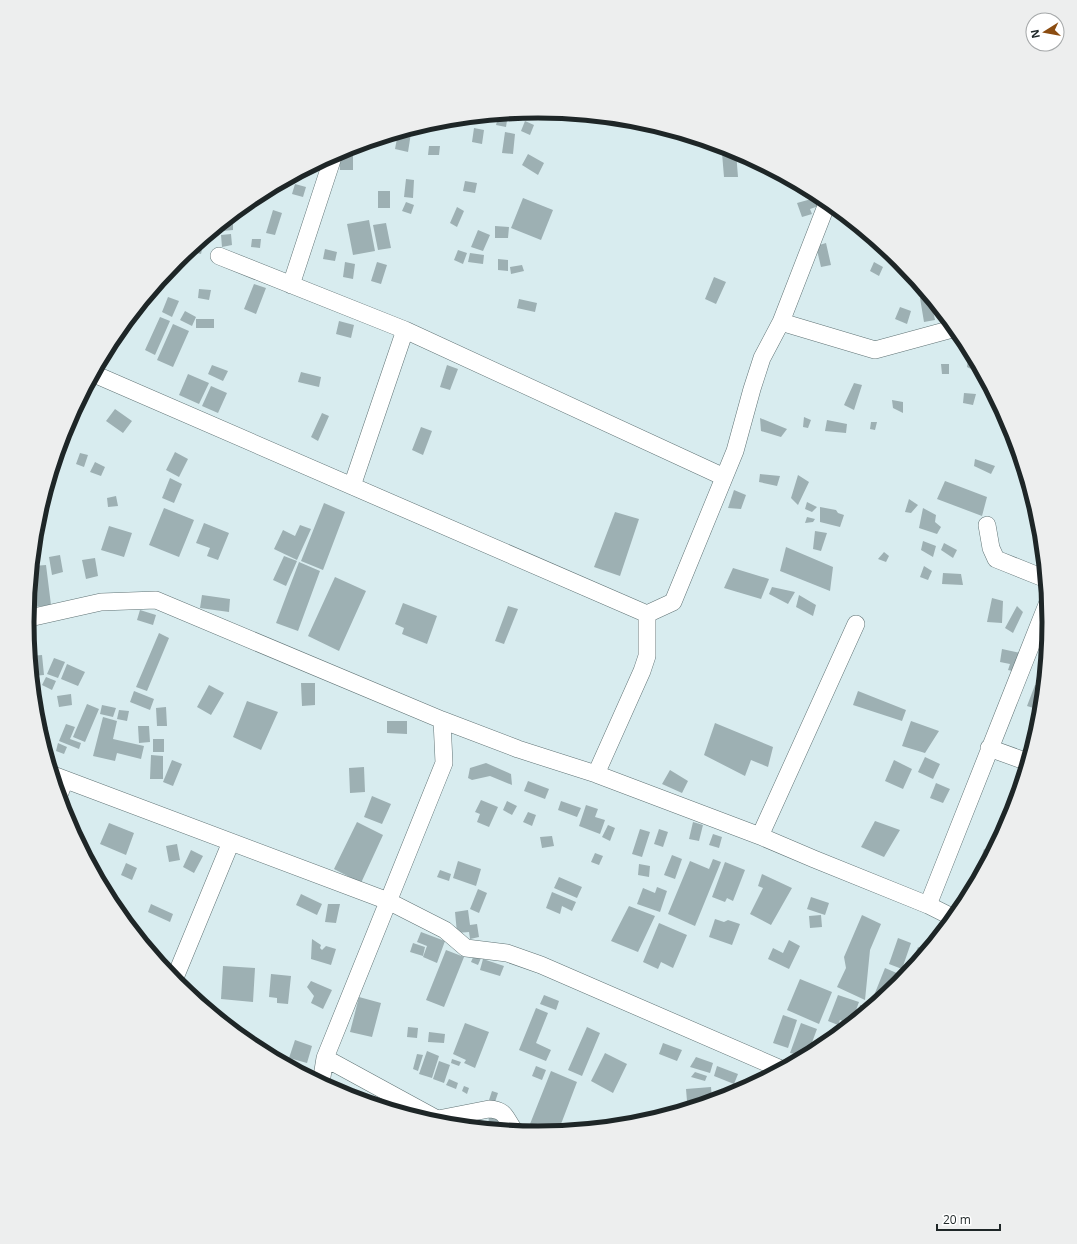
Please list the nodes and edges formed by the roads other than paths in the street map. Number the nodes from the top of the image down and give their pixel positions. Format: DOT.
graph roads {
  1 [pos="331,162"];
  2 [pos="825,208"];
  3 [pos="219,256"];
  4 [pos="291,285"];
  5 [pos="781,322"];
  6 [pos="405,330"];
  7 [pos="949,330"];
  8 [pos="99,376"];
  9 [pos="724,477"];
  10 [pos="352,486"];
  11 [pos="987,525"];
  12 [pos="1041,576"];
  13 [pos="647,614"];
  14 [pos="1043,615"];
  15 [pos="34,617"];
  16 [pos="856,624"];
  17 [pos="442,720"];
  18 [pos="989,748"];
  19 [pos="1024,760"];
  20 [pos="596,774"];
  21 [pos="61,785"];
  22 [pos="760,836"];
  23 [pos="232,842"];
  24 [pos="388,901"];
  25 [pos="928,905"];
  26 [pos="949,915"];
  27 [pos="177,974"];
  28 [pos="325,1058"];
  29 [pos="776,1067"];
  30 [pos="322,1077"];
  31 [pos="427,1114"];
  32 [pos="453,1119"];
  33 [pos="511,1125"];
  1 -- 4 [label="street"];
  2 -- 5 [label="street"];
  3 -- 4 [label="street"];
  4 -- 6 [label="street"];
  5 -- 7 [label="street"];
  5 -- 9 [label="street"];
  6 -- 9 [label="street"];
  6 -- 10 [label="street"];
  8 -- 10 [label="street"];
  9 -- 13 [label="street"];
  10 -- 13 [label="street"];
  11 -- 12 [label="street"];
  13 -- 20 [label="street"];
  14 -- 18 [label="street"];
  15 -- 17 [label="street"];
  16 -- 22 [label="street"];
  17 -- 20 [label="street"];
  17 -- 24 [label="street"];
  18 -- 19 [label="street"];
  18 -- 25 [label="street"];
  20 -- 22 [label="street"];
  21 -- 23 [label="street"];
  22 -- 25 [label="street"];
  23 -- 24 [label="street"];
  23 -- 27 [label="street"];
  24 -- 28 [label="street"];
  24 -- 29 [label="street"];
  25 -- 26 [label="street"];
  28 -- 30 [label="street"];
  28 -- 31 [label="street"];
  32 -- 33 [label="street"];
}
